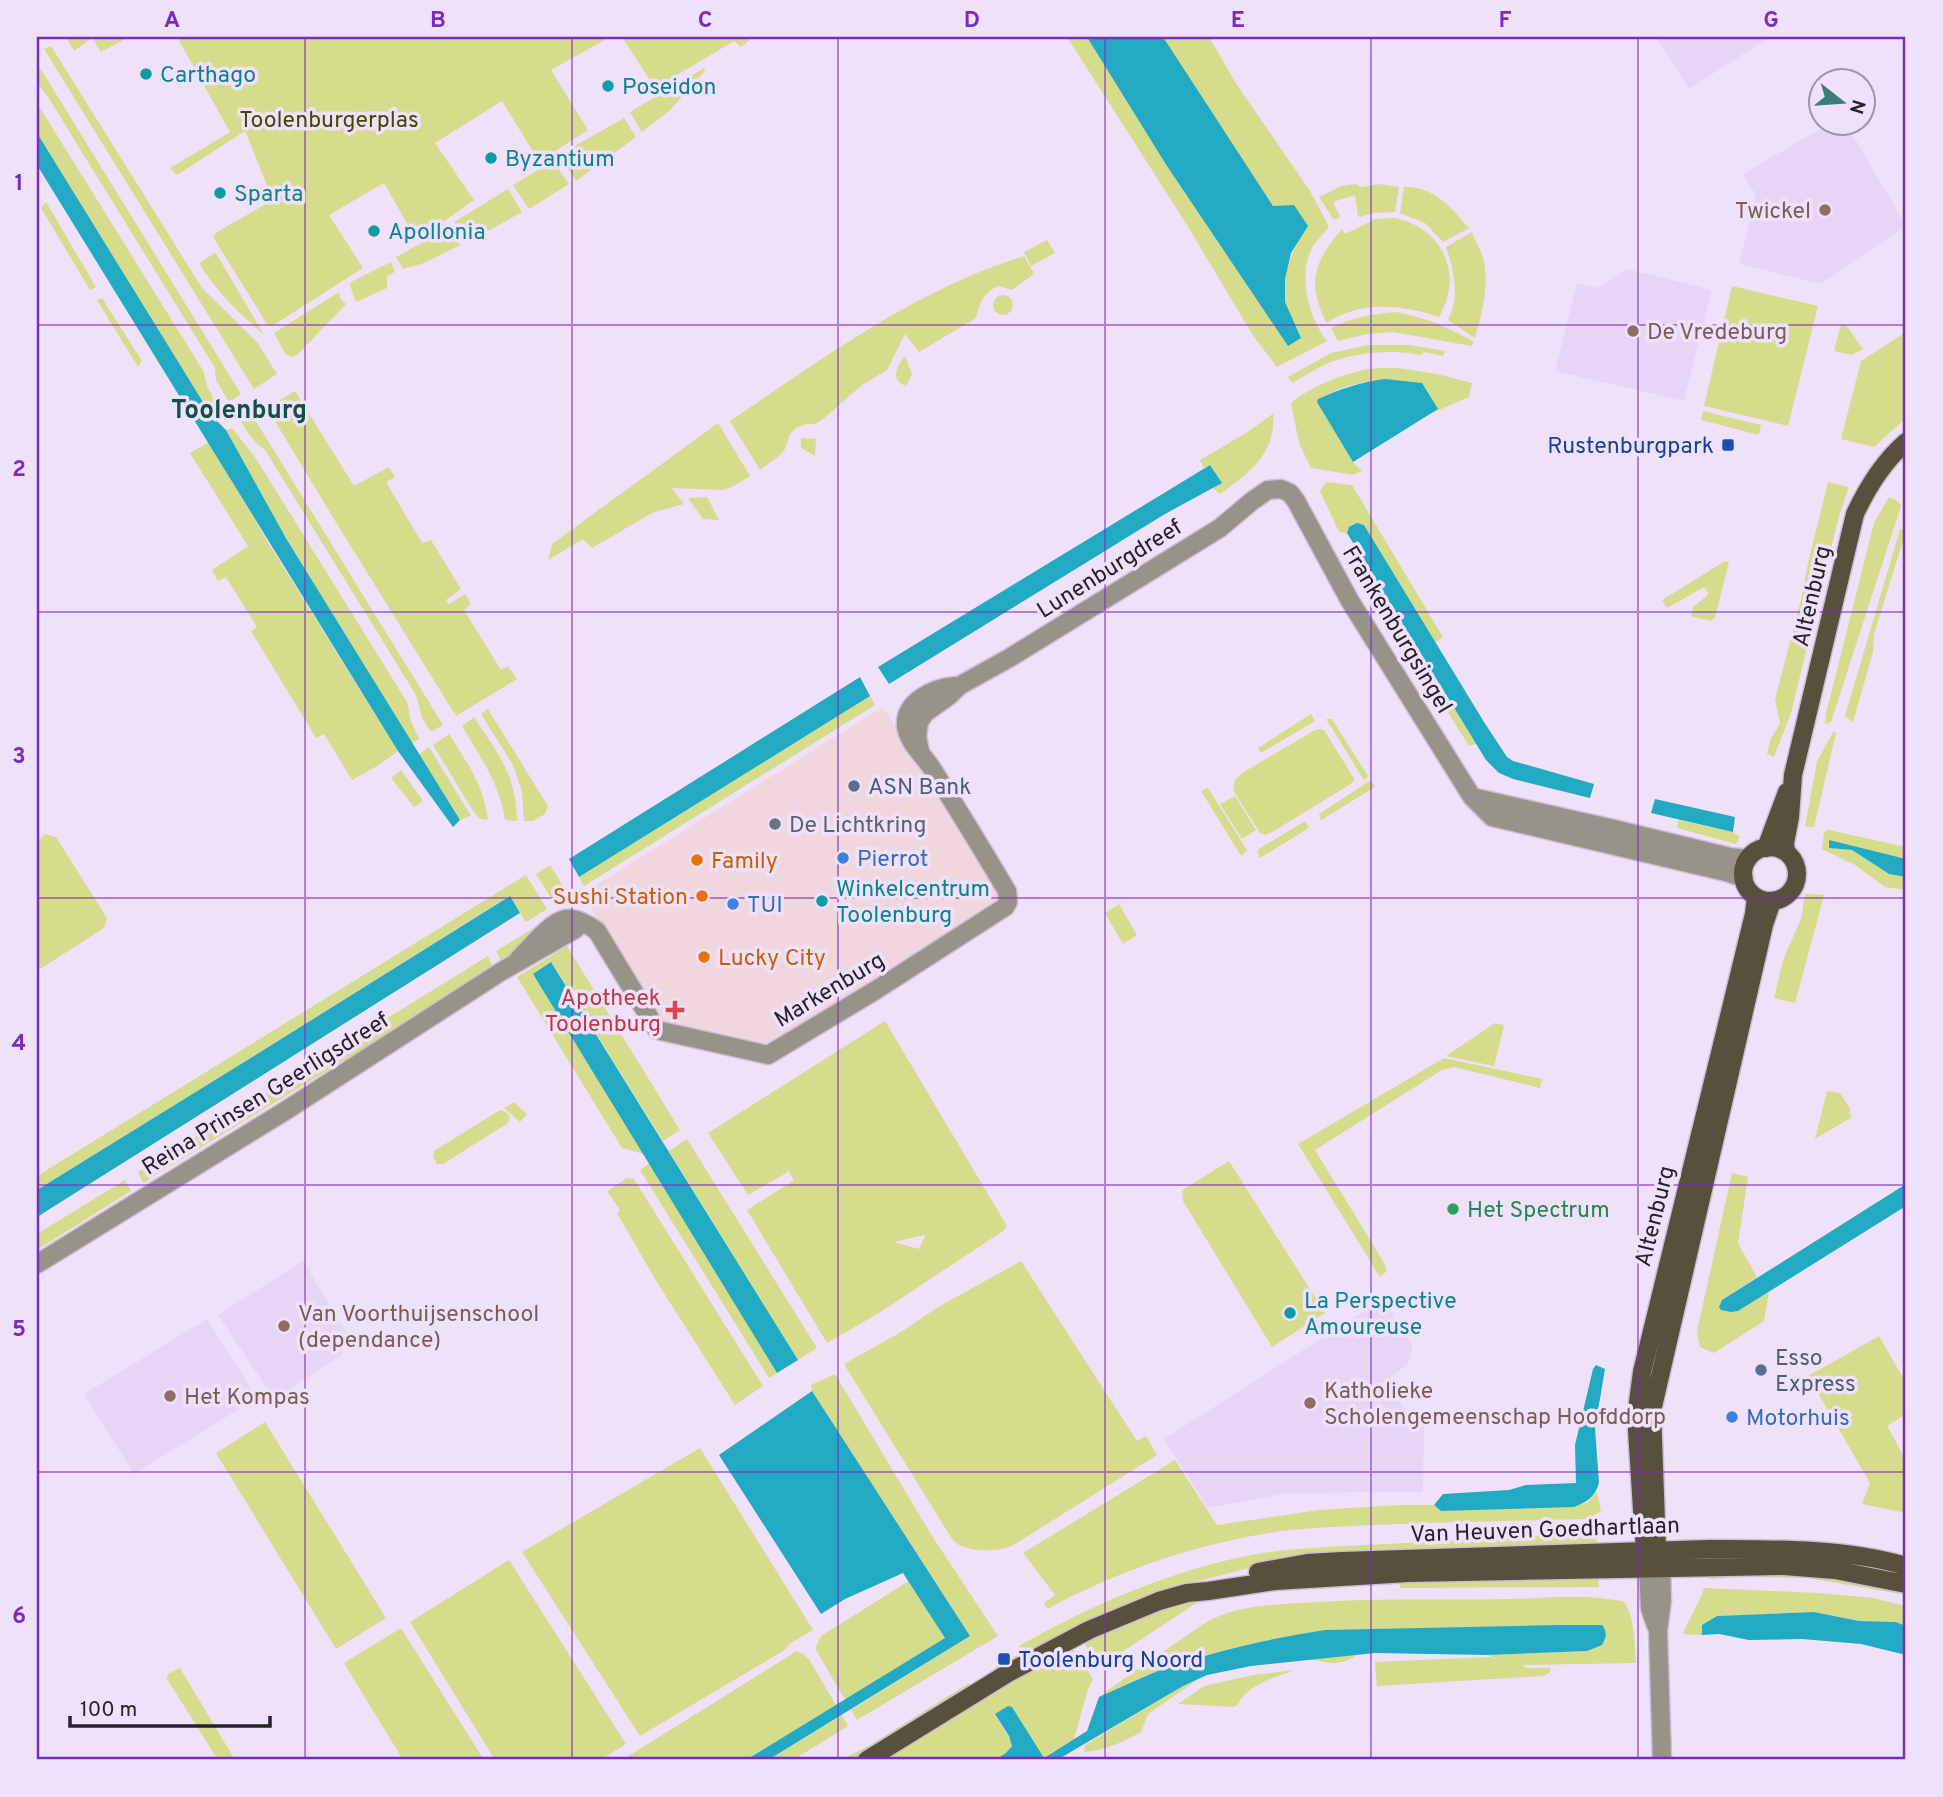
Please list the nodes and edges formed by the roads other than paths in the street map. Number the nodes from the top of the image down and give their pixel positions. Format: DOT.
graph roads {
  1 [pos="1906,442"];
  2 [pos="1281,489"];
  3 [pos="913,721"];
  4 [pos="1793,775"];
  5 [pos="1472,797"];
  6 [pos="1766,848"];
  7 [pos="1786,852"];
  8 [pos="1748,859"];
  9 [pos="1744,878"];
  10 [pos="1764,899"];
  11 [pos="582,923"];
  12 [pos="37,1264"];
  13 [pos="1653,1559"];
  14 [pos="1906,1566"];
  15 [pos="1906,1584"];
  16 [pos="867,1760"];
  17 [pos="1662,1760"];
  1 -- 4 [label="main road, Altenburg"];
  2 -- 3 [label="street, Lunenburgdreef"];
  2 -- 5 [label="street, Frankenburgsingel"];
  3 -- 11 [label="street, Markenburg"];
  4 -- 6 [label="main road, Altenburg"];
  4 -- 7 [label="main road, Altenburg"];
  5 -- 8 [label="street"];
  5 -- 9 [label="street, Frankenburgsingel"];
  6 -- 7 [label="main road"];
  6 -- 8 [label="main road"];
  7 -- 10 [label="main road"];
  8 -- 9 [label="main road"];
  9 -- 10 [label="main road"];
  10 -- 13 [label="main road, Altenburg"];
  11 -- 12 [label="street, Reina Prinsen Geerligsdreef"];
  13 -- 14 [label="main road, Van Heuven Goedhartlaan"];
  13 -- 15 [label="main road, Van Heuven Goedhartlaan"];
  13 -- 16 [label="main road, Van Heuven Goedhartlaan"];
  13 -- 17 [label="street"];
}
